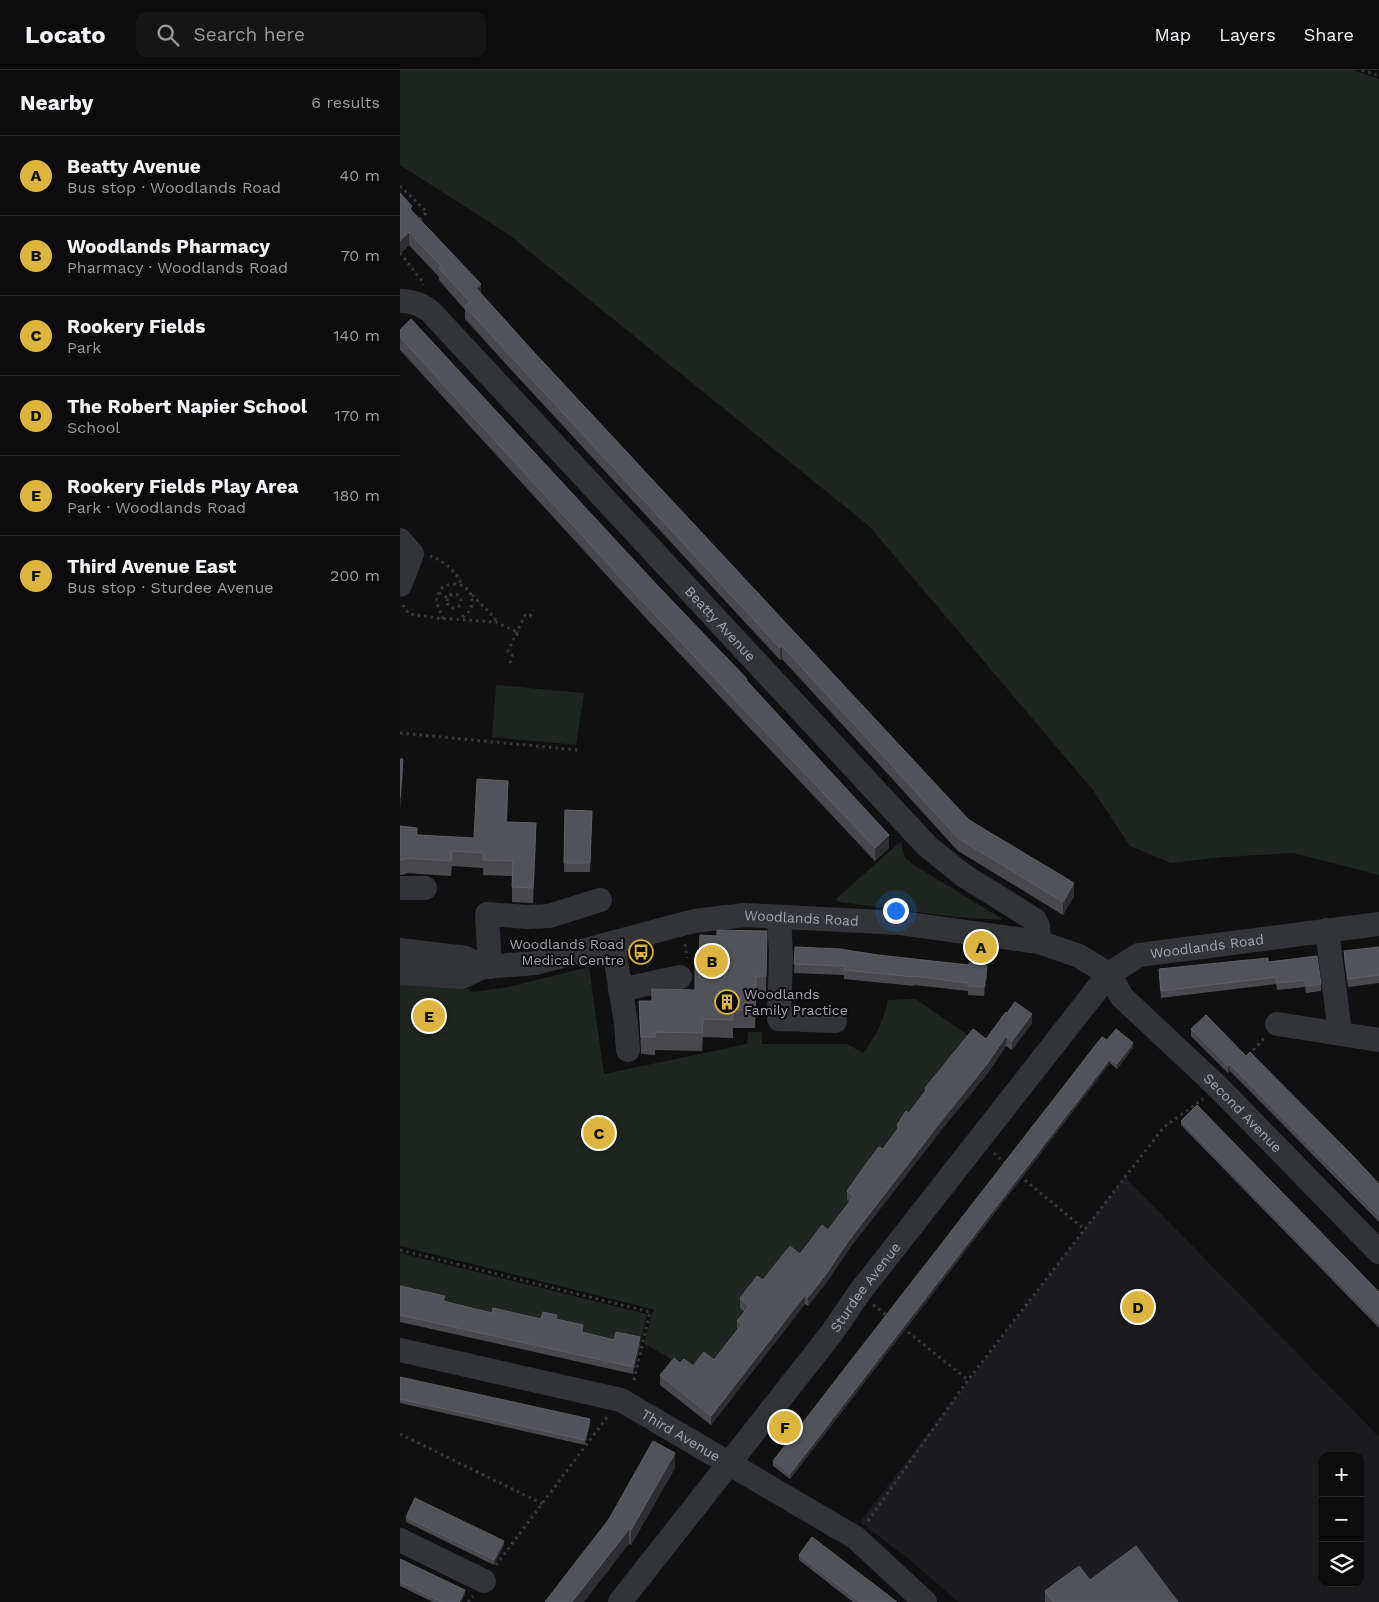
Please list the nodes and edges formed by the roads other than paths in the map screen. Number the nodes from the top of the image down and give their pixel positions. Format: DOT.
graph roads {
  1 [pos="400,301"];
  2 [pos="400,540"];
  3 [pos="400,585"];
  4 [pos="400,888"];
  5 [pos="424,888"];
  6 [pos="600,900"];
  7 [pos="779,917"];
  8 [pos="1379,924"];
  9 [pos="1327,930"];
  10 [pos="1040,942"];
  11 [pos="613,943"];
  12 [pos="400,950"];
  13 [pos="487,967"];
  14 [pos="684,970"];
  15 [pos="400,973"];
  16 [pos="1108,974"];
  17 [pos="620,990"];
  18 [pos="835,1021"];
  19 [pos="1277,1024"];
  20 [pos="1340,1033"];
  21 [pos="1379,1040"];
  22 [pos="628,1050"];
  23 [pos="1379,1252"];
  24 [pos="400,1350"];
  25 [pos="729,1464"];
  26 [pos="400,1540"];
  27 [pos="484,1581"];
  28 [pos="620,1602"];
  29 [pos="925,1602"];
  1 -- 10 [label="street, Beatty Avenue"];
  2 -- 3 [label="street"];
  4 -- 5 [label="street"];
  6 -- 13 [label="street"];
  7 -- 10 [label="street, Woodlands Road"];
  7 -- 11 [label="street, Woodlands Road"];
  7 -- 18 [label="street"];
  8 -- 9 [label="street, Woodlands Road"];
  9 -- 16 [label="street, Woodlands Road"];
  9 -- 20 [label="street"];
  10 -- 16 [label="street, Woodlands Road"];
  11 -- 13 [label="street, Woodlands Road"];
  11 -- 17 [label="street"];
  12 -- 13 [label="street, Woodlands Road"];
  13 -- 15 [label="street, Woodlands Road"];
  14 -- 17 [label="street"];
  16 -- 23 [label="street, Second Avenue"];
  16 -- 25 [label="street, Sturdee Avenue"];
  17 -- 22 [label="street"];
  19 -- 20 [label="street"];
  20 -- 21 [label="street"];
  24 -- 25 [label="street, Third Avenue"];
  25 -- 28 [label="street, Sturdee Avenue"];
  25 -- 29 [label="street, Third Avenue"];
  26 -- 27 [label="street"];
}
